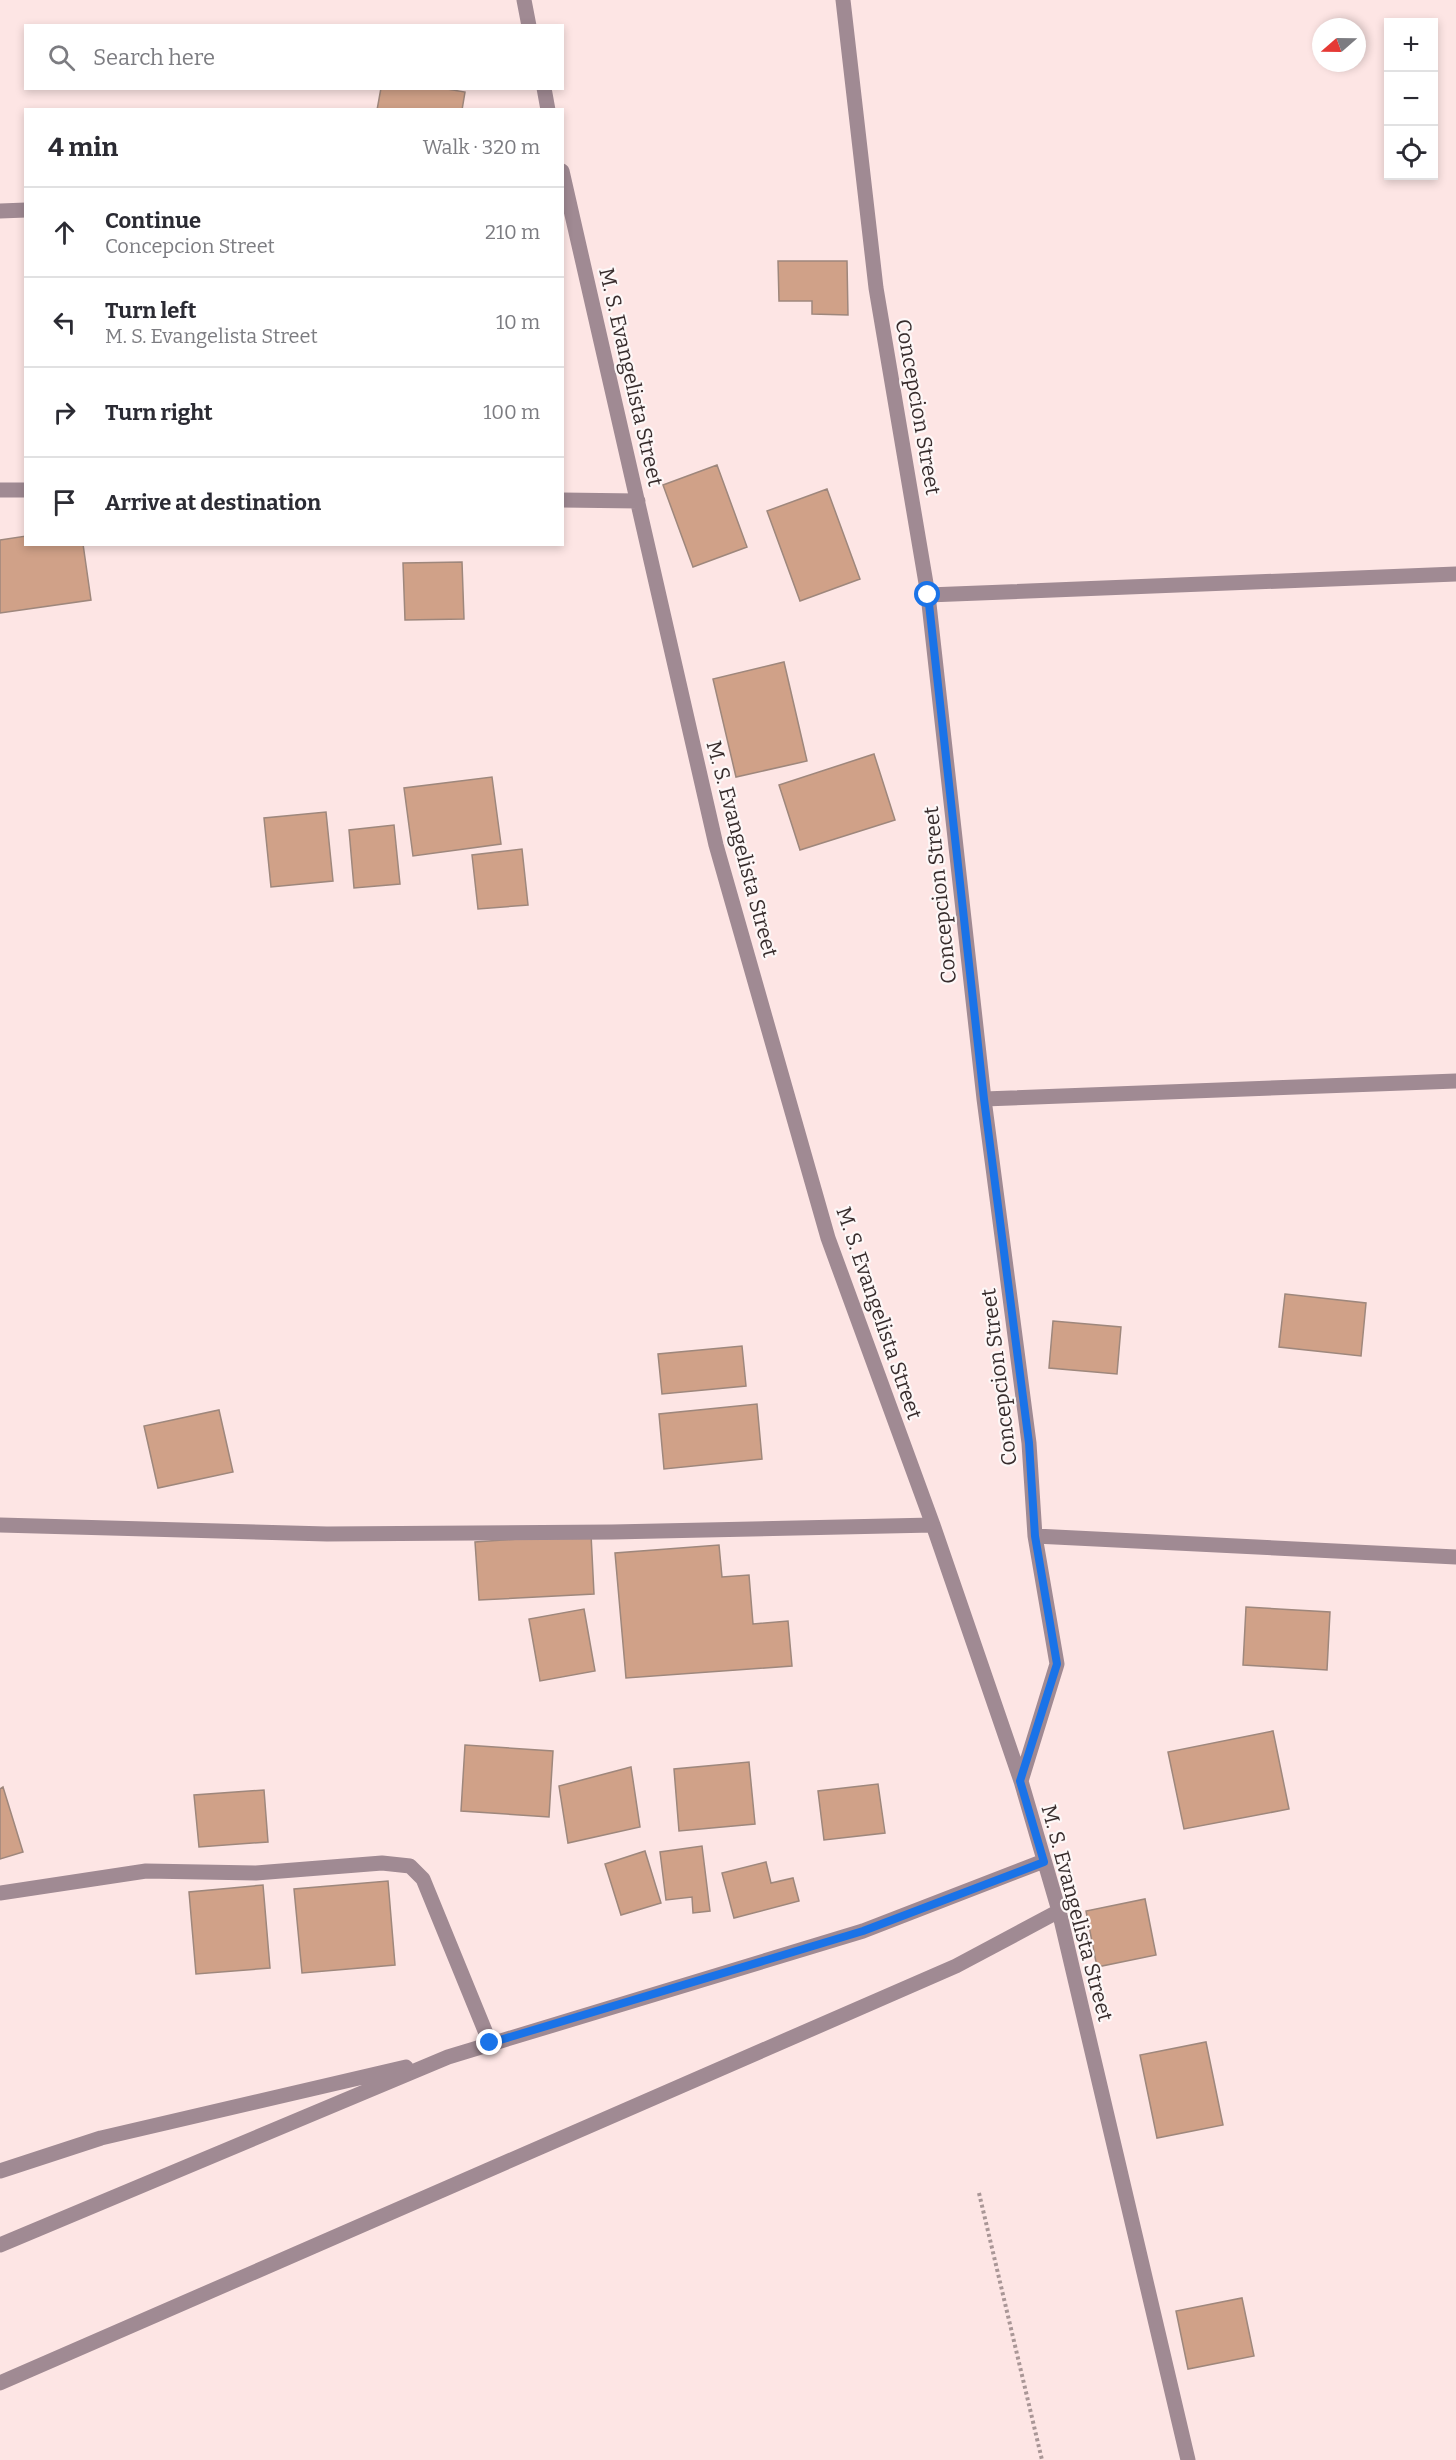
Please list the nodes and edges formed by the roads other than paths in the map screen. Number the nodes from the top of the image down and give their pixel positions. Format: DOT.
graph roads {
  1 [pos="524,0"];
  2 [pos="843,0"];
  3 [pos="529,24"];
  4 [pos="544,90"];
  5 [pos="548,108"];
  6 [pos="564,186"];
  7 [pos="24,210"];
  8 [pos="0,211"];
  9 [pos="568,217"];
  10 [pos="0,490"];
  11 [pos="24,490"];
  12 [pos="564,500"];
  13 [pos="638,501"];
  14 [pos="1456,574"];
  15 [pos="928,595"];
  16 [pos="1456,1081"];
  17 [pos="984,1099"];
  18 [pos="0,1524"];
  19 [pos="933,1525"];
  20 [pos="1035,1536"];
  21 [pos="1456,1557"];
  22 [pos="1020,1781"];
  23 [pos="1044,1862"];
  24 [pos="0,1893"];
  25 [pos="1059,1911"];
  26 [pos="490,2043"];
  27 [pos="448,2057"];
  28 [pos="0,2171"];
  29 [pos="0,2245"];
  30 [pos="0,2383"];
  31 [pos="1188,2460"];
  1 -- 3 [label="street"];
  2 -- 15 [label="street, Concepcion Street"];
  4 -- 5 [label="street"];
  6 -- 9 [label="street, M. S. Evangelista Street"];
  7 -- 8 [label="street"];
  9 -- 13 [label="street, M. S. Evangelista Street"];
  10 -- 11 [label="street"];
  12 -- 13 [label="street"];
  13 -- 19 [label="street, M. S. Evangelista Street"];
  14 -- 15 [label="street"];
  15 -- 17 [label="street, Concepcion Street"];
  16 -- 17 [label="street"];
  17 -- 20 [label="street, Concepcion Street"];
  18 -- 19 [label="street"];
  19 -- 22 [label="street, M. S. Evangelista Street"];
  20 -- 21 [label="street"];
  20 -- 22 [label="street, Concepcion Street"];
  22 -- 23 [label="street, M. S. Evangelista Street"];
  23 -- 25 [label="street, M. S. Evangelista Street"];
  23 -- 26 [label="street"];
  24 -- 26 [label="street"];
  25 -- 30 [label="street"];
  25 -- 31 [label="street, M. S. Evangelista Street"];
  26 -- 27 [label="street"];
  27 -- 28 [label="street"];
  27 -- 29 [label="street"];
}
